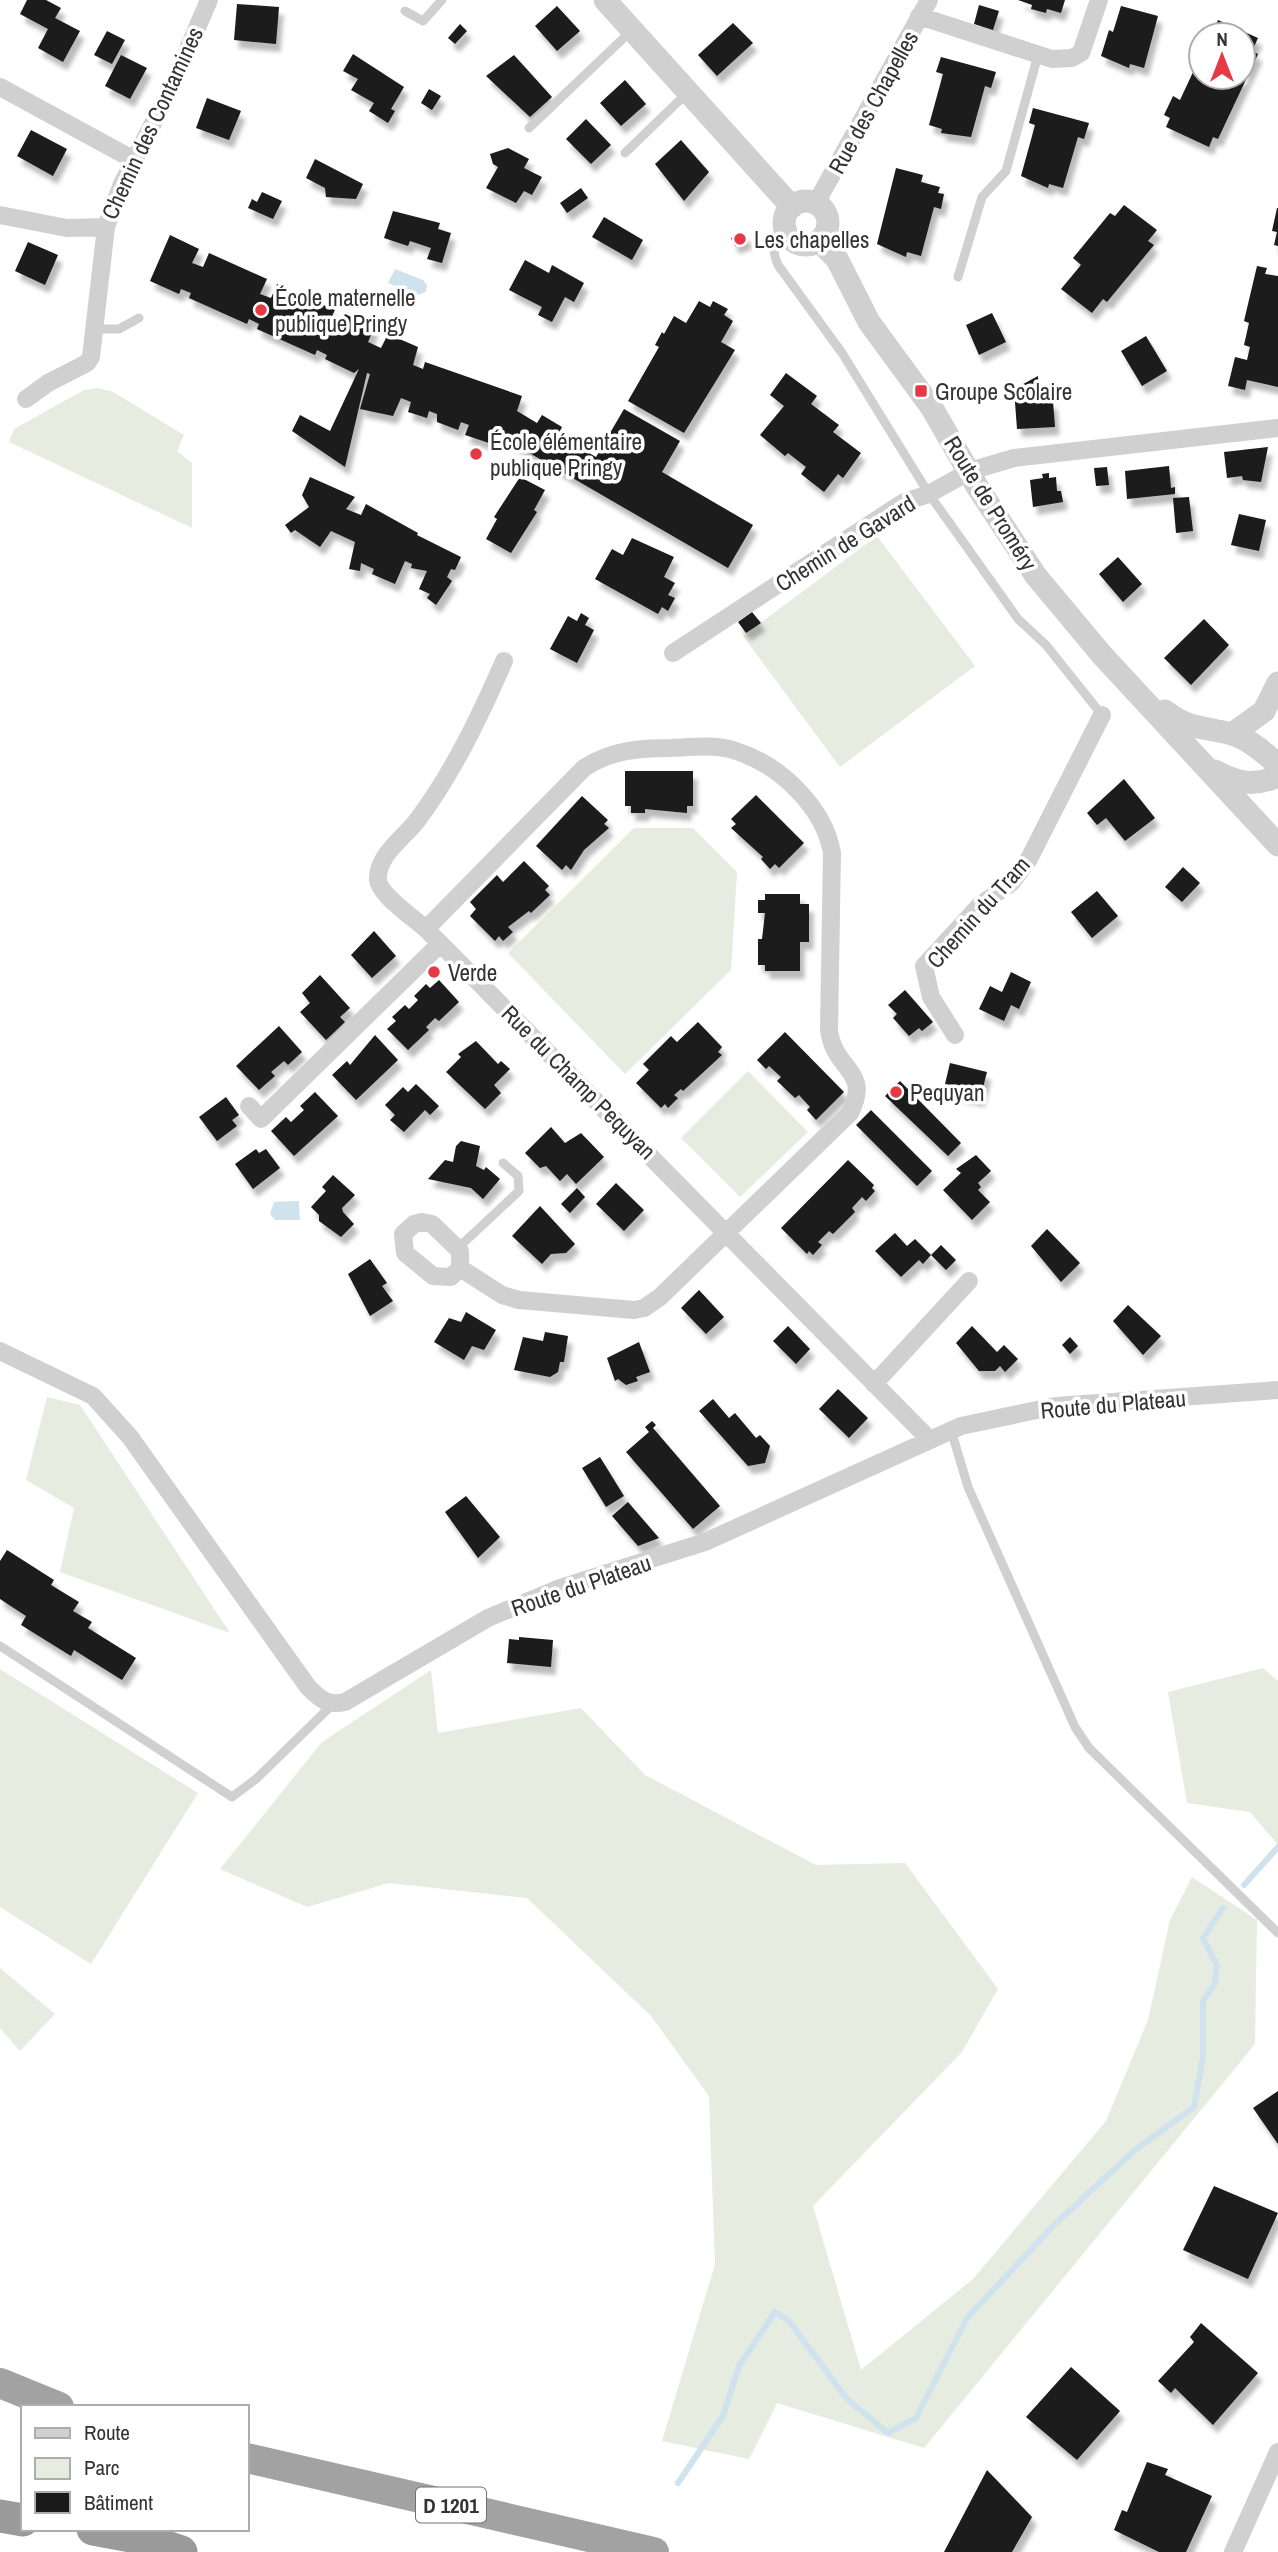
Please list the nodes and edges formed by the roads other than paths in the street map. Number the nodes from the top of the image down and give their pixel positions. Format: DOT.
graph roads {
  1 [pos="209,0"];
  2 [pos="442,0"];
  3 [pos="605,0"];
  4 [pos="929,0"];
  5 [pos="1099,0"];
  6 [pos="405,11"];
  7 [pos="919,16"];
  8 [pos="632,30"];
  9 [pos="1038,55"];
  10 [pos="0,87"];
  11 [pos="689,92"];
  12 [pos="529,128"];
  13 [pos="625,153"];
  14 [pos="134,160"];
  15 [pos="816,203"];
  16 [pos="792,207"];
  17 [pos="0,215"];
  18 [pos="106,228"];
  19 [pos="787,233"];
  20 [pos="819,241"];
  21 [pos="958,277"];
  22 [pos="139,318"];
  23 [pos="94,328"];
  24 [pos="26,399"];
  25 [pos="1278,428"];
  26 [pos="970,471"];
  27 [pos="929,494"];
  28 [pos="673,653"];
  29 [pos="1102,655"];
  30 [pos="505,661"];
  31 [pos="1278,683"];
  32 [pos="1102,715"];
  33 [pos="1232,734"];
  34 [pos="1203,764"];
  35 [pos="1278,765"];
  36 [pos="1278,776"];
  37 [pos="1278,845"];
  38 [pos="426,929"];
  39 [pos="440,944"];
  40 [pos="955,1035"];
  41 [pos="249,1107"];
  42 [pos="503,1163"];
  43 [pos="727,1230"];
  44 [pos="458,1248"];
  45 [pos="460,1268"];
  46 [pos="969,1281"];
  47 [pos="0,1351"];
  48 [pos="874,1384"];
  49 [pos="1278,1390"];
  50 [pos="951,1430"];
  51 [pos="929,1439"];
  52 [pos="0,1646"];
  53 [pos="332,1705"];
  54 [pos="1278,1933"];
  55 [pos="0,2383"];
  56 [pos="0,2403"];
  57 [pos="54,2405"];
  58 [pos="21,2411"];
  59 [pos="1278,2452"];
  60 [pos="248,2458"];
  61 [pos="248,2477"];
  62 [pos="0,2516"];
  63 [pos="21,2520"];
  64 [pos="104,2531"];
  65 [pos="181,2552"];
  66 [pos="574,2552"];
  67 [pos="654,2552"];
  68 [pos="1233,2552"];
  1 -- 14 [label="street, Chemin des Contamines"];
  2 -- 6 [label="lane"];
  3 -- 8 [label="street"];
  4 -- 7 [label="street, Rue des Chapelles"];
  5 -- 9 [label="street"];
  7 -- 9 [label="street"];
  7 -- 15 [label="street, Rue des Chapelles"];
  8 -- 11 [label="street"];
  8 -- 12 [label="lane"];
  9 -- 21 [label="lane"];
  10 -- 14 [label="street"];
  11 -- 13 [label="lane"];
  11 -- 16 [label="street"];
  14 -- 18 [label="street, Chemin des Contamines"];
  15 -- 16 [label="street"];
  15 -- 20 [label="street"];
  16 -- 19 [label="street"];
  17 -- 18 [label="street, Chemin des Contamines"];
  18 -- 23 [label="street"];
  19 -- 20 [label="street"];
  19 -- 27 [label="lane"];
  20 -- 26 [label="street, Route de Proméry"];
  22 -- 23 [label="lane"];
  23 -- 24 [label="street"];
  25 -- 26 [label="street, Chemin de Gavard"];
  26 -- 27 [label="street, Chemin de Gavard"];
  26 -- 29 [label="street, Route de Proméry"];
  27 -- 28 [label="street, Chemin de Gavard"];
  27 -- 32 [label="lane"];
  29 -- 33 [label="street, Route de Proméry"];
  29 -- 34 [label="street, Route de Proméry"];
  30 -- 38 [label="street, Rue du Champ Pequyan"];
  31 -- 33 [label="street"];
  32 -- 40 [label="street, Chemin du Tram"];
  33 -- 35 [label="street, Route de Proméry"];
  34 -- 36 [label="street, Route de Proméry"];
  34 -- 37 [label="street, Route de Proméry"];
  38 -- 39 [label="street, Rue du Champ Pequyan"];
  38 -- 43 [label="street"];
  39 -- 41 [label="street"];
  39 -- 43 [label="street, Rue du Champ Pequyan"];
  42 -- 44 [label="lane"];
  43 -- 45 [label="street"];
  43 -- 48 [label="street, Rue du Champ Pequyan"];
  44 -- 45 [label="street"];
  44 -- 45 [label="street"];
  46 -- 48 [label="street"];
  47 -- 53 [label="street"];
  48 -- 51 [label="street, Rue du Champ Pequyan"];
  49 -- 50 [label="street, Route du Plateau"];
  50 -- 51 [label="street, Route du Plateau"];
  50 -- 54 [label="lane"];
  51 -- 53 [label="street, Route du Plateau"];
  52 -- 53 [label="lane"];
  55 -- 57 [label="highway"];
  56 -- 58 [label="highway"];
  59 -- 68 [label="street"];
  60 -- 67 [label="highway, D 1201"];
  61 -- 66 [label="highway, D 1201"];
  62 -- 63 [label="highway"];
  64 -- 65 [label="highway"];
}
